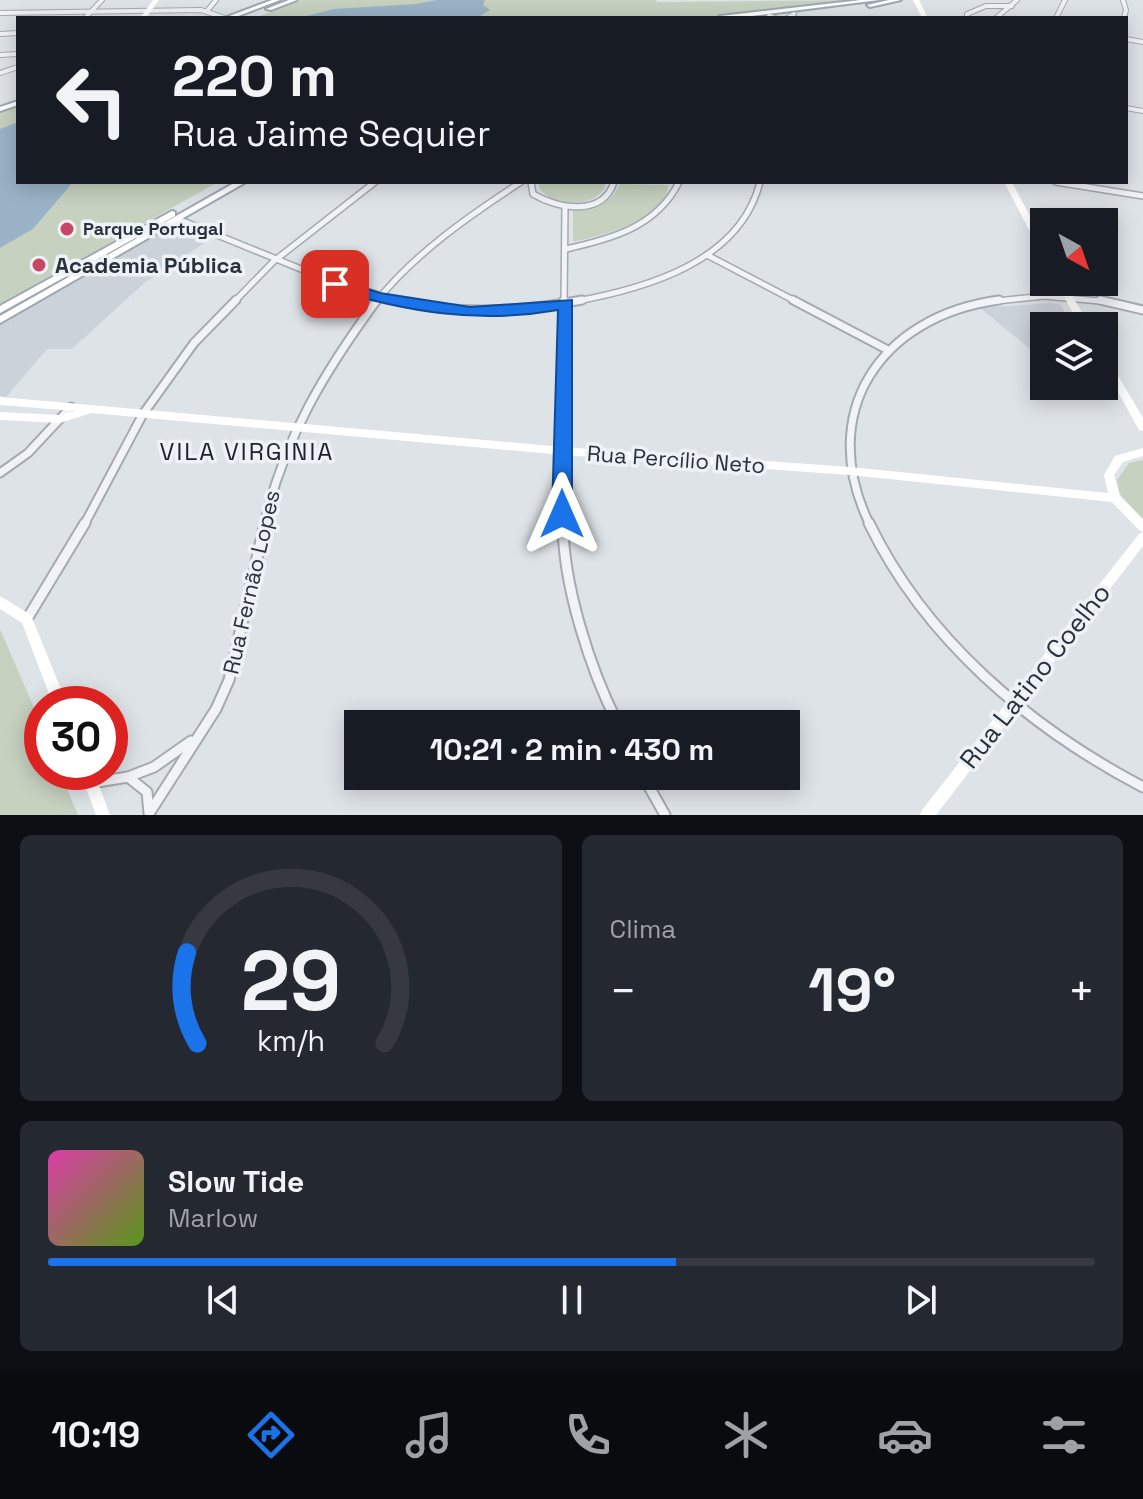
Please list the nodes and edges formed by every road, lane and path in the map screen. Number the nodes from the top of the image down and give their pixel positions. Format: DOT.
graph roads {
  1 [pos="102,0"];
  2 [pos="159,0"];
  3 [pos="216,0"];
  4 [pos="277,0"];
  5 [pos="294,0"];
  6 [pos="876,0"];
  7 [pos="898,0"];
  8 [pos="1017,0"];
  9 [pos="1012,6"];
  10 [pos="207,11"];
  11 [pos="90,12"];
  12 [pos="0,13"];
  13 [pos="794,14"];
  14 [pos="148,15"];
  15 [pos="87,16"];
  16 [pos="221,16"];
  17 [pos="232,16"];
  18 [pos="251,16"];
  19 [pos="737,16"];
  20 [pos="779,16"];
  21 [pos="790,16"];
  22 [pos="967,16"];
  23 [pos="1000,16"];
  24 [pos="225,184"];
  25 [pos="239,184"];
  26 [pos="372,184"];
  27 [pos="518,184"];
  28 [pos="531,184"];
  29 [pos="613,184"];
  30 [pos="678,184"];
  31 [pos="760,184"];
  32 [pos="1009,184"];
  33 [pos="1068,184"];
  34 [pos="1143,196"];
  35 [pos="565,207"];
  36 [pos="178,219"];
  37 [pos="1030,224"];
  38 [pos="566,249"];
  39 [pos="707,255"];
  40 [pos="274,261"];
  41 [pos="1068,296"];
  42 [pos="32,297"];
  43 [pos="379,298"];
  44 [pos="1070,299"];
  45 [pos="566,304"];
  46 [pos="0,310"];
  47 [pos="1143,310"];
  48 [pos="1077,312"];
  49 [pos="0,320"];
  50 [pos="886,349"];
  51 [pos="1118,383"];
  52 [pos="0,401"];
  53 [pos="71,407"];
  54 [pos="93,409"];
  55 [pos="143,414"];
  56 [pos="0,416"];
  57 [pos="60,419"];
  58 [pos="1143,427"];
  59 [pos="298,429"];
  60 [pos="563,451"];
  61 [pos="1143,452"];
  62 [pos="850,471"];
  63 [pos="0,473"];
  64 [pos="1115,498"];
  65 [pos="1143,527"];
  66 [pos="1143,537"];
  67 [pos="0,602"];
  68 [pos="27,619"];
  69 [pos="53,686"];
  70 [pos="1014,702"];
  71 [pos="611,710"];
  72 [pos="199,735"];
  73 [pos="128,777"];
  74 [pos="1143,787"];
  75 [pos="94,790"];
  76 [pos="651,790"];
  77 [pos="149,813"];
  78 [pos="103,815"];
  79 [pos="665,815"];
  80 [pos="927,815"];
  1 -- 11 [label="street"];
  2 -- 14 [label="main road"];
  3 -- 10 [label="street"];
  4 -- 17 [label="main road"];
  5 -- 18 [label="main road"];
  6 -- 19 [label="main road"];
  7 -- 13 [label="main road"];
  8 -- 9 [label="street"];
  9 -- 22 [label="street"];
  9 -- 23 [label="street"];
  10 -- 14 [label="street"];
  10 -- 16 [label="street"];
  11 -- 12 [label="street"];
  11 -- 14 [label="street"];
  11 -- 15 [label="street"];
  13 -- 20 [label="main road"];
  13 -- 21 [label="street"];
  24 -- 42 [label="main road"];
  25 -- 36 [label="main road"];
  26 -- 40 [label="street"];
  27 -- 43 [label="street, Rua Fernão Lopes"];
  28 -- 35 [label="street"];
  29 -- 35 [label="street"];
  30 -- 38 [label="street"];
  31 -- 39 [label="street"];
  32 -- 37 [label="main road"];
  33 -- 34 [label="street"];
  35 -- 38 [label="street"];
  36 -- 40 [label="street"];
  36 -- 42 [label="main road"];
  38 -- 45 [label="street"];
  39 -- 45 [label="street"];
  39 -- 50 [label="street"];
  40 -- 43 [label="street"];
  40 -- 55 [label="street"];
  41 -- 44 [label="main road"];
  42 -- 46 [label="main road"];
  42 -- 49 [label="main road"];
  43 -- 45 [label="street"];
  43 -- 59 [label="street, Rua Fernão Lopes"];
  44 -- 47 [label="street"];
  44 -- 48 [label="main road"];
  44 -- 50 [label="street"];
  45 -- 60 [label="street"];
  50 -- 62 [label="street"];
  51 -- 58 [label="main road"];
  52 -- 53 [label="main road, Rua Percílio Neto"];
  53 -- 54 [label="main road, Rua Percílio Neto"];
  53 -- 57 [label="street"];
  54 -- 55 [label="main road, Rua Percílio Neto"];
  54 -- 57 [label="main road, Rua Percílio Neto"];
  55 -- 59 [label="main road, Rua Percílio Neto"];
  55 -- 68 [label="street"];
  56 -- 57 [label="main road, Rua Percílio Neto"];
  57 -- 63 [label="street"];
  59 -- 60 [label="main road, Rua Percílio Neto"];
  59 -- 72 [label="street, Rua Fernão Lopes"];
  60 -- 62 [label="main road, Rua Percílio Neto"];
  60 -- 71 [label="street"];
  61 -- 64 [label="main road"];
  62 -- 64 [label="main road, Rua Percílio Neto"];
  62 -- 70 [label="street"];
  64 -- 65 [label="main road"];
  66 -- 70 [label="main road, Rua Latino Coelho"];
  67 -- 68 [label="main road"];
  68 -- 69 [label="main road"];
  70 -- 74 [label="street"];
  70 -- 80 [label="main road, Rua Latino Coelho"];
  72 -- 73 [label="street, Rua Fernão Lopes"];
  72 -- 77 [label="street, Rua Fernão Lopes"];
  73 -- 77 [label="street, Rua Fernão Lopes"];
  75 -- 78 [label="main road"];
  76 -- 79 [label="street"];
}
